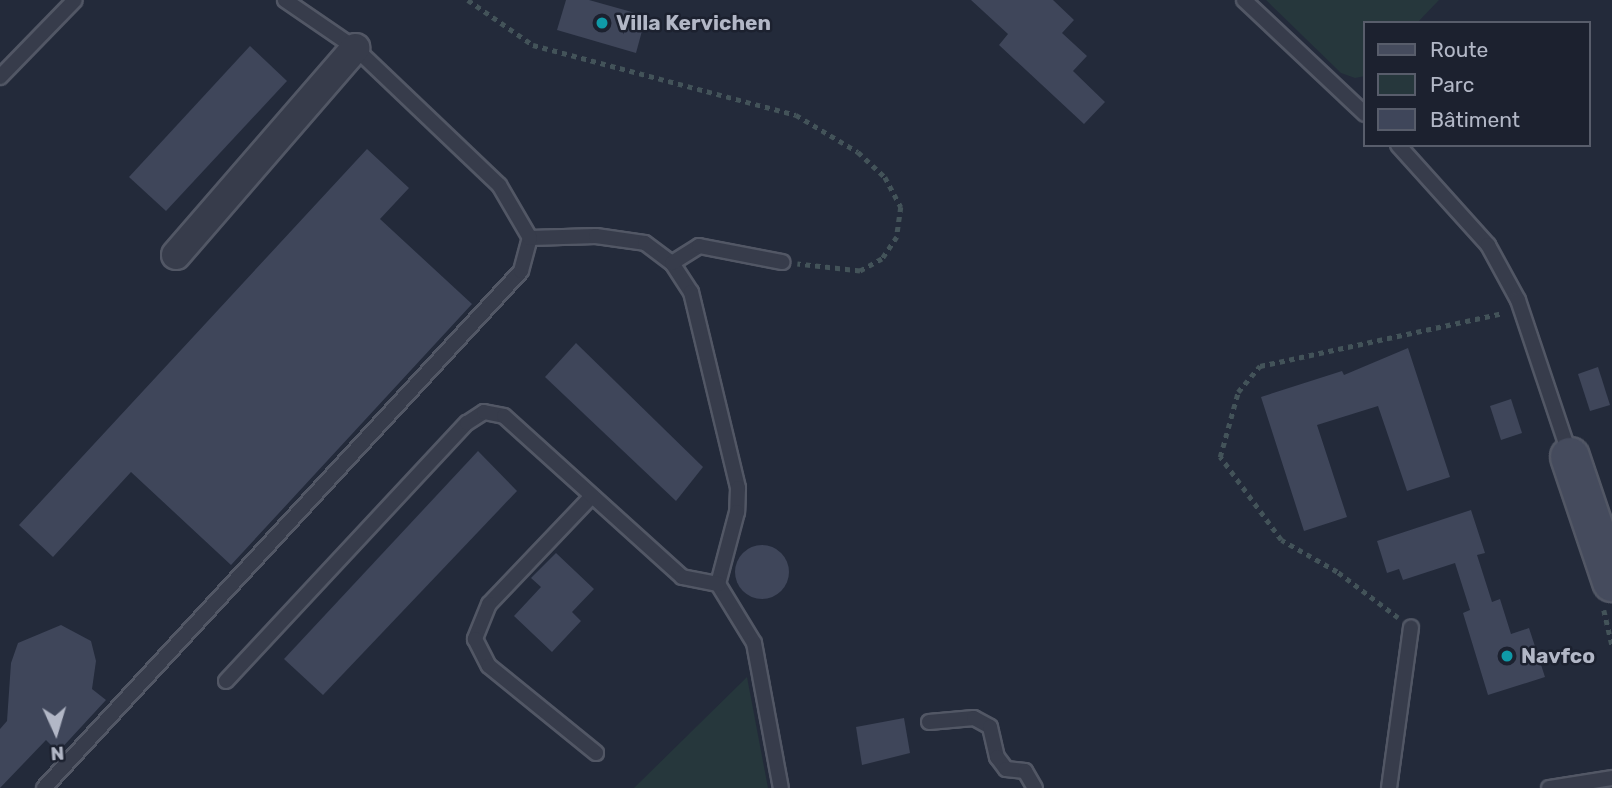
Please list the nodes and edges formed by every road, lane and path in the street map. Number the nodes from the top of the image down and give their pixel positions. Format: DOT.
graph roads {
  1 [pos="75,0"];
  2 [pos="285,0"];
  3 [pos="468,0"];
  4 [pos="1244,0"];
  5 [pos="355,48"];
  6 [pos="0,77"];
  7 [pos="1364,113"];
  8 [pos="1400,147"];
  9 [pos="530,238"];
  10 [pos="176,255"];
  11 [pos="782,262"];
  12 [pos="672,263"];
  13 [pos="1521,309"];
  14 [pos="1570,457"];
  15 [pos="592,496"];
  16 [pos="1612,582"];
  17 [pos="718,584"];
  18 [pos="1411,628"];
  19 [pos="226,681"];
  20 [pos="929,722"];
  21 [pos="596,753"];
  22 [pos="1612,778"];
  23 [pos="1588,785"];
  24 [pos="44,788"];
  25 [pos="781,788"];
  26 [pos="1035,788"];
  27 [pos="1389,788"];
  28 [pos="1549,788"];
  1 -- 6 [label="lane"];
  2 -- 5 [label="lane"];
  3 -- 11 [label="path"];
  4 -- 7 [label="lane"];
  5 -- 9 [label="lane"];
  5 -- 10 [label="street"];
  8 -- 13 [label="lane"];
  9 -- 12 [label="lane"];
  9 -- 24 [label="lane"];
  11 -- 12 [label="lane"];
  12 -- 17 [label="lane"];
  13 -- 14 [label="lane"];
  13 -- 18 [label="path"];
  14 -- 16 [label="street"];
  15 -- 17 [label="lane"];
  15 -- 19 [label="lane"];
  15 -- 21 [label="lane"];
  17 -- 25 [label="lane"];
  18 -- 27 [label="lane"];
  20 -- 26 [label="lane"];
  22 -- 23 [label="lane"];
  23 -- 28 [label="lane"];
}
